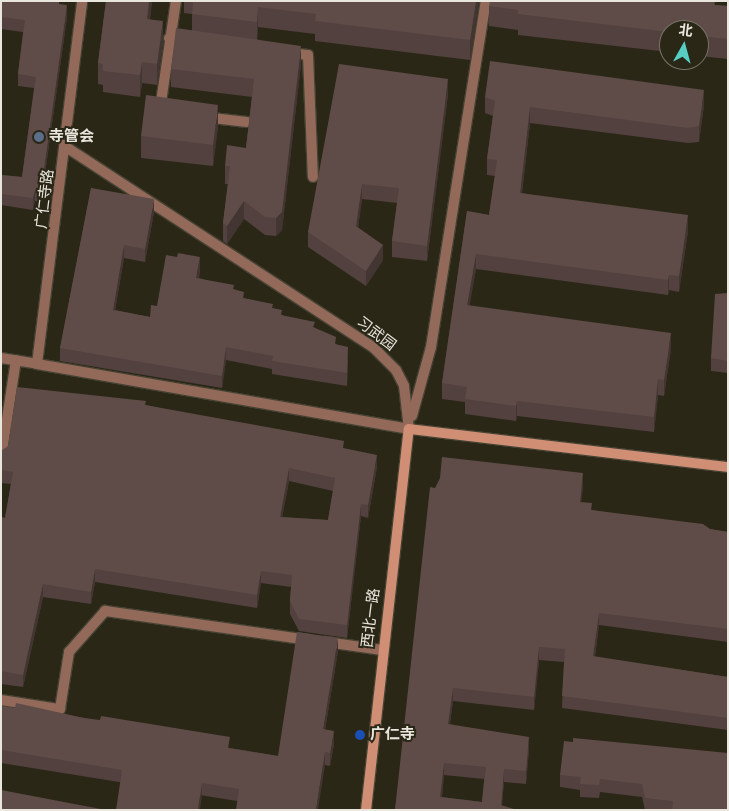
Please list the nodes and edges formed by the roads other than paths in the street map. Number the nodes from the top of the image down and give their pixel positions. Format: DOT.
graph roads {
  1 [pos="82,1"];
  2 [pos="176,1"];
  3 [pos="486,1"];
  4 [pos="169,38"];
  5 [pos="199,42"];
  6 [pos="278,52"];
  7 [pos="170,113"];
  8 [pos="189,115"];
  9 [pos="247,122"];
  10 [pos="66,148"];
  11 [pos="313,177"];
  12 [pos="1,358"];
  13 [pos="16,360"];
  14 [pos="37,364"];
  15 [pos="409,430"];
  16 [pos="1,458"];
  17 [pos="728,467"];
  18 [pos="382,650"];
  19 [pos="1,700"];
  20 [pos="366,810"];
  1 -- 10 [label="street, 广仁寺路"];
  2 -- 4 [label="street"];
  3 -- 15 [label="street"];
  4 -- 5 [label="street"];
  4 -- 7 [label="street"];
  6 -- 11 [label="street"];
  8 -- 9 [label="street"];
  10 -- 14 [label="street, 广仁寺路"];
  10 -- 15 [label="street, 习武园"];
  12 -- 13 [label="street"];
  13 -- 14 [label="street"];
  13 -- 16 [label="street"];
  14 -- 15 [label="street"];
  15 -- 17 [label="street"];
  15 -- 18 [label="street, 西北一路"];
  18 -- 19 [label="street"];
  18 -- 20 [label="street, 西北一路"];
}
